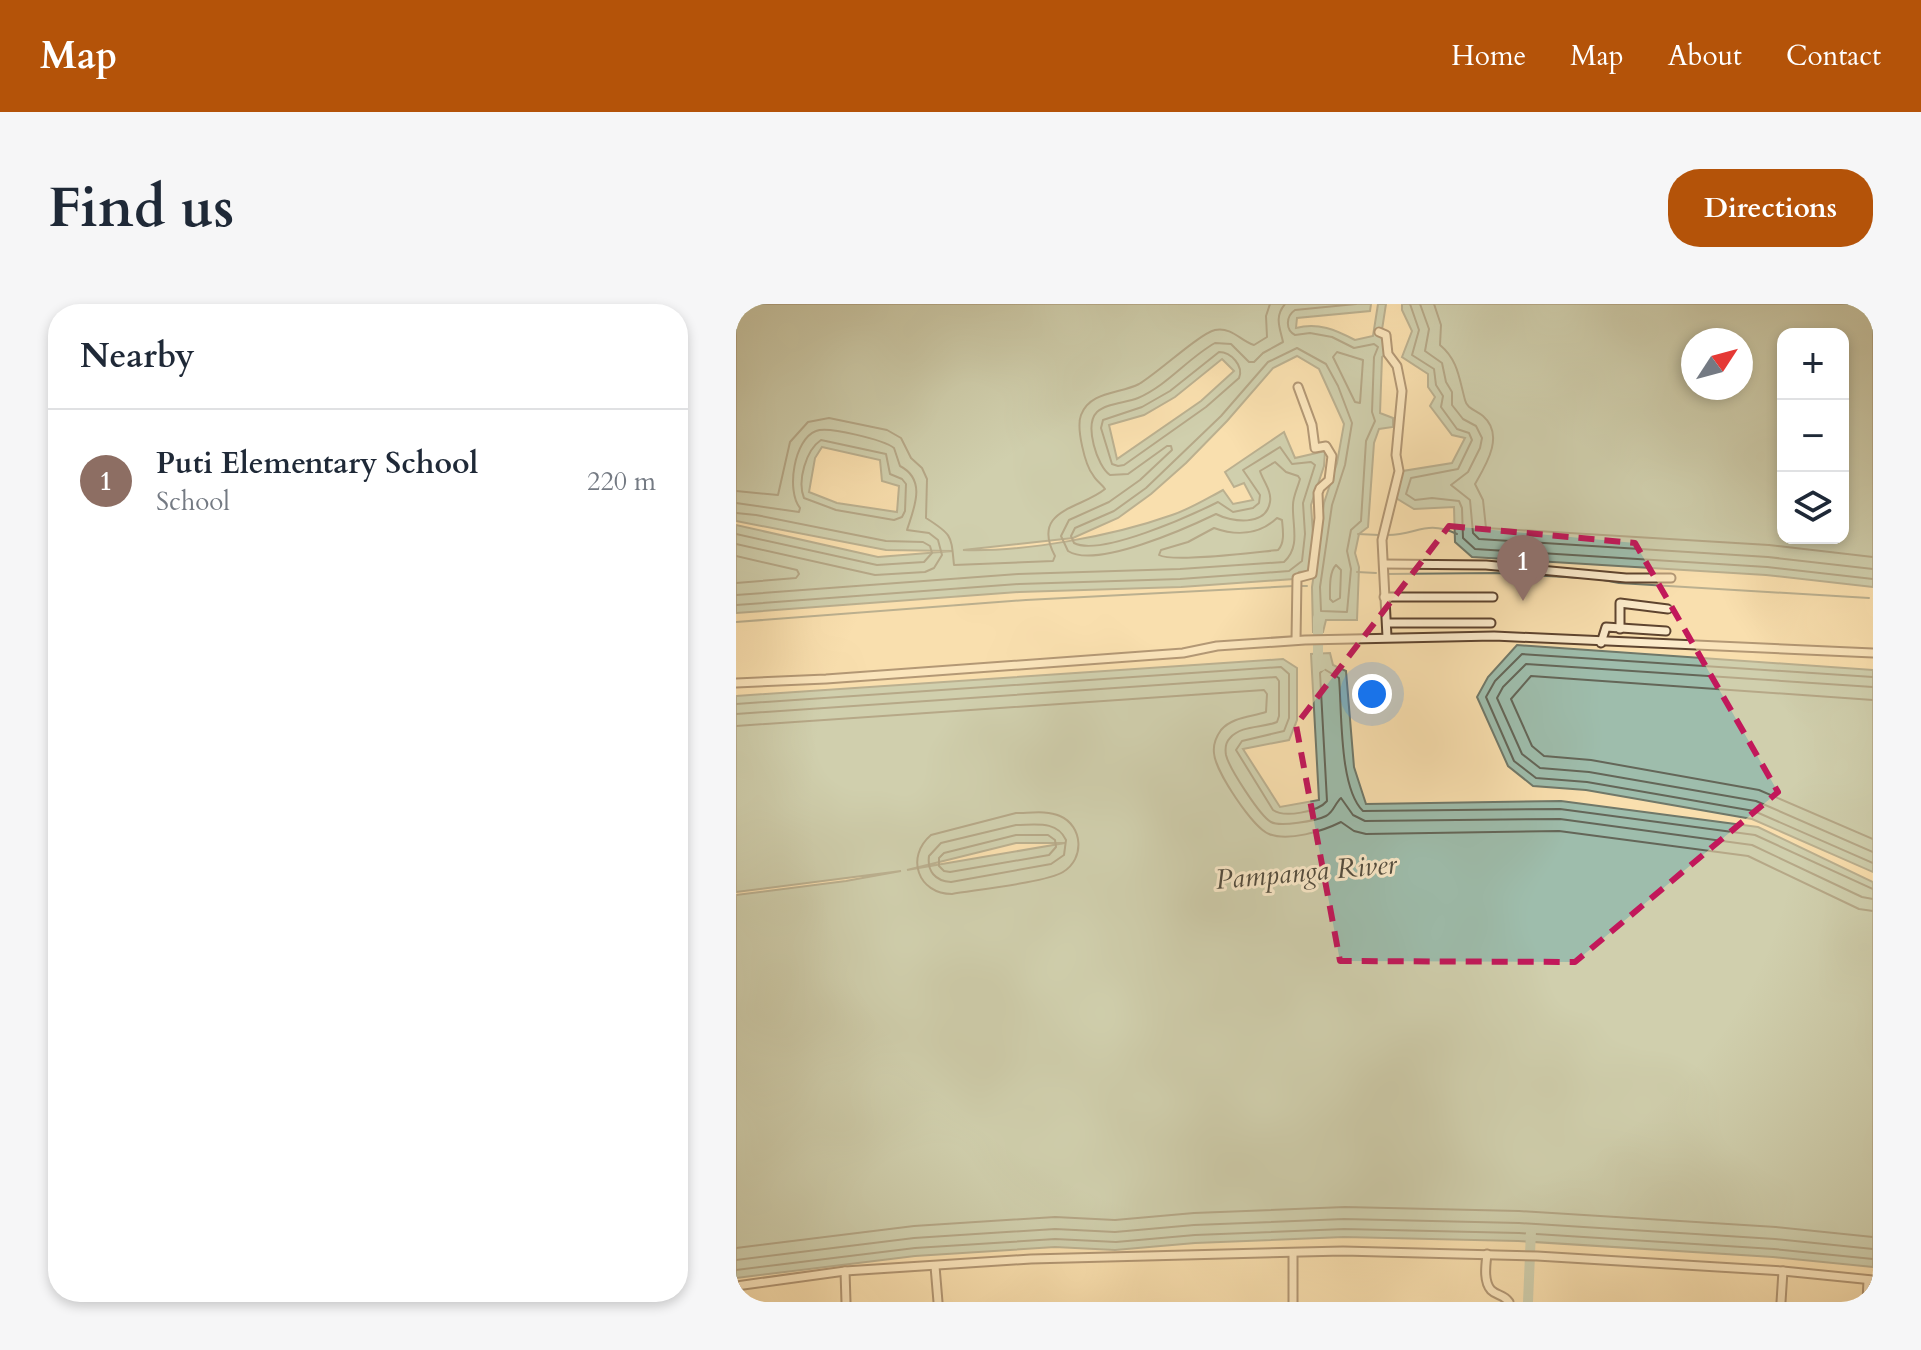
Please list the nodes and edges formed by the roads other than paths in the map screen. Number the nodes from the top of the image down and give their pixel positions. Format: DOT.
graph roads {
  1 [pos="1381,332"];
  2 [pos="1298,387"];
  3 [pos="1384,564"];
  4 [pos="1671,578"];
  5 [pos="1384,597"];
  6 [pos="1493,597"];
  7 [pos="1668,609"];
  8 [pos="1387,623"];
  9 [pos="1491,623"];
  10 [pos="1620,629"];
  11 [pos="1666,631"];
  12 [pos="1387,637"];
  13 [pos="1300,640"];
  14 [pos="1601,643"];
  15 [pos="1873,653"];
  16 [pos="736,683"];
  17 [pos="1293,1253"];
  18 [pos="1487,1254"];
  19 [pos="935,1266"];
  20 [pos="845,1271"];
  21 [pos="1783,1271"];
  22 [pos="1871,1280"];
  23 [pos="736,1286"];
  24 [pos="846,1302"];
  25 [pos="938,1302"];
  26 [pos="1293,1302"];
  27 [pos="1509,1302"];
  28 [pos="1781,1302"];
  29 [pos="1867,1302"];
  1 -- 3 [label="street"];
  2 -- 13 [label="street"];
  3 -- 4 [label="street"];
  3 -- 5 [label="street"];
  5 -- 6 [label="street"];
  5 -- 8 [label="street"];
  7 -- 10 [label="street"];
  8 -- 9 [label="street"];
  8 -- 12 [label="street"];
  10 -- 11 [label="street"];
  10 -- 14 [label="street"];
  12 -- 13 [label="street"];
  12 -- 14 [label="street"];
  13 -- 16 [label="street"];
  14 -- 15 [label="street"];
  17 -- 18 [label="street"];
  17 -- 19 [label="street"];
  17 -- 26 [label="street"];
  18 -- 21 [label="street"];
  18 -- 27 [label="street"];
  19 -- 20 [label="street"];
  19 -- 25 [label="street"];
  20 -- 23 [label="street"];
  20 -- 24 [label="street"];
  21 -- 22 [label="street"];
  21 -- 28 [label="street"];
  22 -- 29 [label="street"];
}
